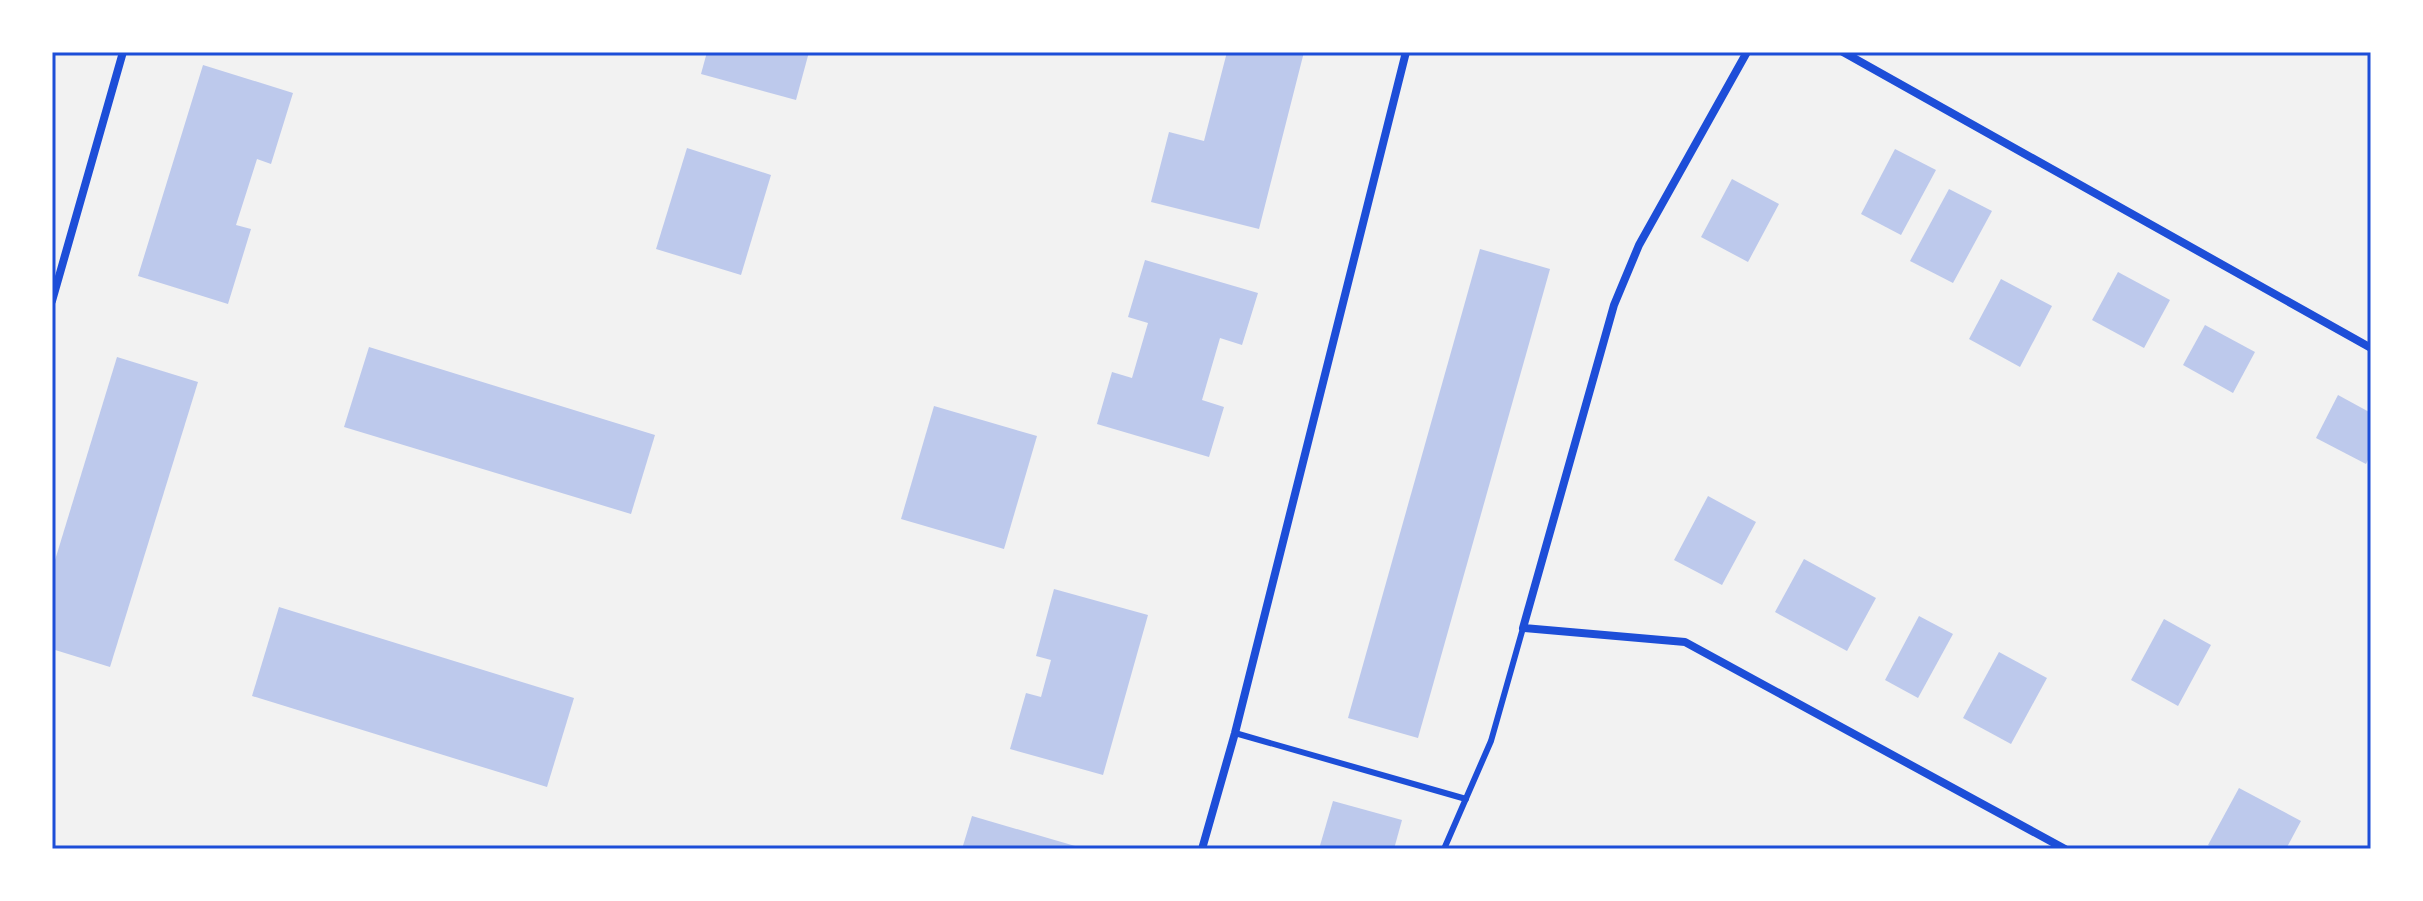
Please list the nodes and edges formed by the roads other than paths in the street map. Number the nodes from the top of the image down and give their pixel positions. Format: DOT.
graph roads {
  1 [pos="123,52"];
  2 [pos="1406,52"];
  3 [pos="1747,52"];
  4 [pos="1843,52"];
  5 [pos="52,301"];
  6 [pos="2371,348"];
  7 [pos="1523,628"];
  8 [pos="1235,733"];
  9 [pos="1466,799"];
  10 [pos="1202,849"];
  11 [pos="1444,849"];
  12 [pos="2065,849"];
  1 -- 5 [label="street"];
  2 -- 8 [label="street"];
  3 -- 7 [label="street"];
  4 -- 6 [label="street"];
  7 -- 9 [label="lane"];
  7 -- 12 [label="street"];
  8 -- 9 [label="lane"];
  8 -- 10 [label="street"];
  9 -- 11 [label="lane"];
}
